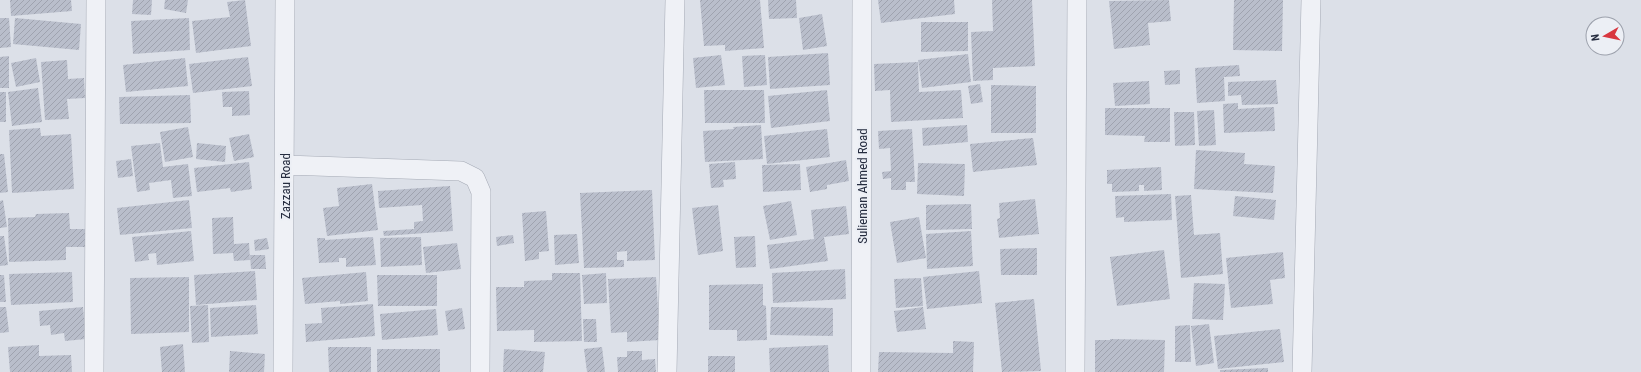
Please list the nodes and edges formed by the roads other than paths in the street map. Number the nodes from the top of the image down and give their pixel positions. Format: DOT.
graph roads {
  1 [pos="96,0"];
  2 [pos="286,0"];
  3 [pos="675,0"];
  4 [pos="862,0"];
  5 [pos="1077,0"];
  6 [pos="1311,0"];
  7 [pos="285,165"];
  8 [pos="94,372"];
  9 [pos="283,372"];
  10 [pos="480,372"];
  11 [pos="667,372"];
  12 [pos="861,372"];
  13 [pos="1075,372"];
  14 [pos="1302,372"];
  1 -- 8 [label="street"];
  2 -- 7 [label="street, Zazzau Road"];
  3 -- 11 [label="street"];
  4 -- 12 [label="street, Sulieman Ahmed Road"];
  5 -- 13 [label="street"];
  6 -- 14 [label="street"];
  7 -- 9 [label="street, Zazzau Road"];
  7 -- 10 [label="street"];
}
